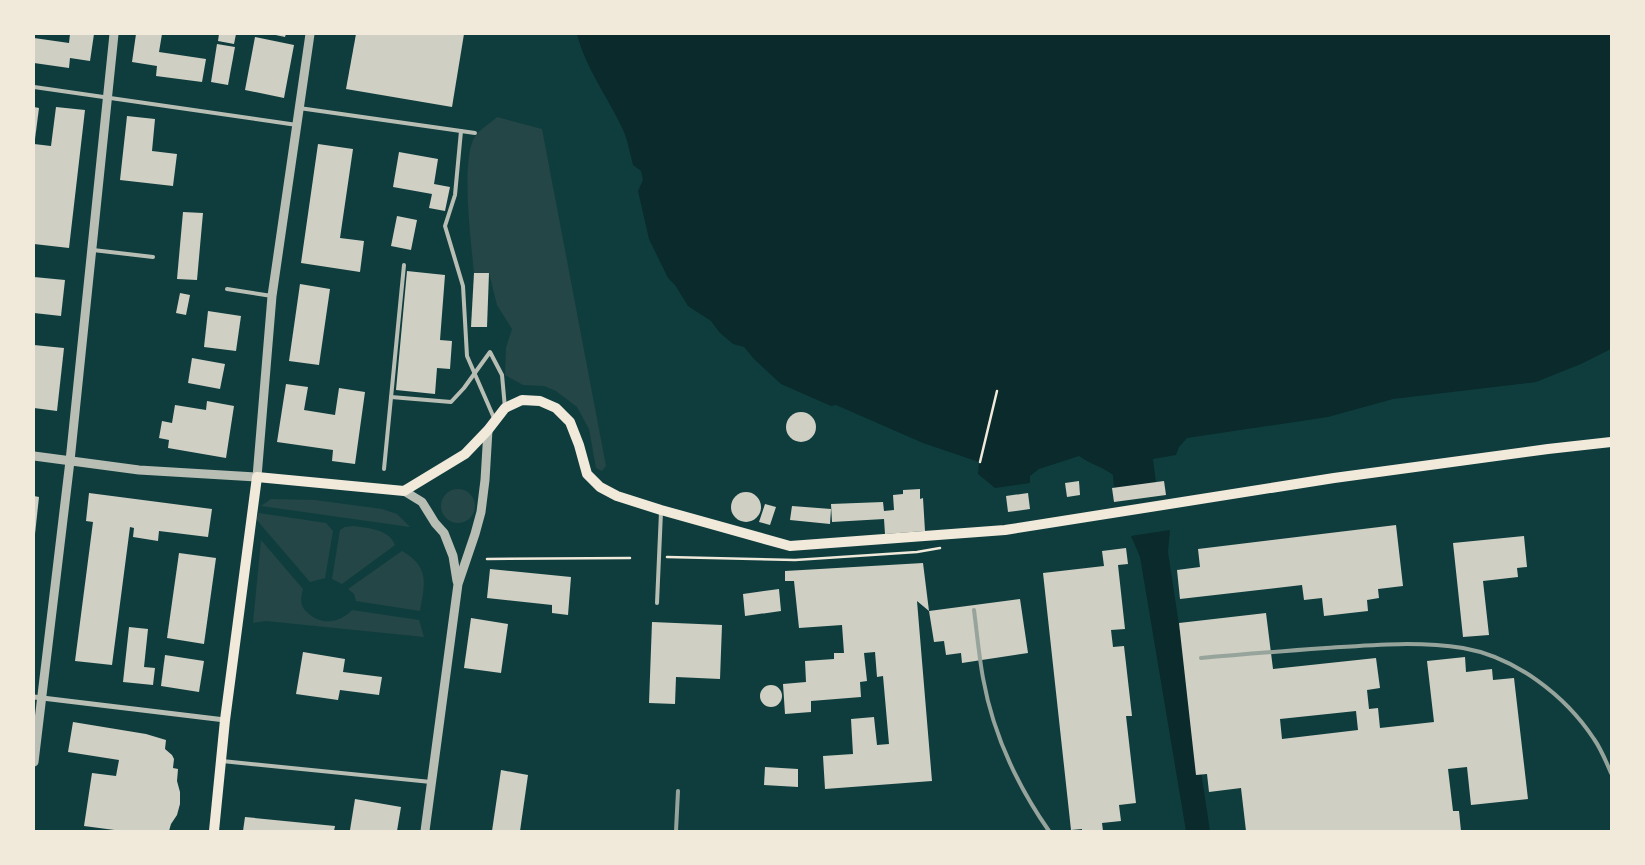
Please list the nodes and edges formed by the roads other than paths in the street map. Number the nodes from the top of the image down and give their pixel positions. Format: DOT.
graph roads {
  1 [pos="114,34"];
  2 [pos="310,34"];
  3 [pos="34,87"];
  4 [pos="108,97"];
  5 [pos="299,108"];
  6 [pos="296,125"];
  7 [pos="461,131"];
  8 [pos="475,133"];
  9 [pos="93,250"];
  10 [pos="152,257"];
  11 [pos="404,265"];
  12 [pos="227,289"];
  13 [pos="272,296"];
  14 [pos="475,374"];
  15 [pos="391,397"];
  16 [pos="505,408"];
  17 [pos="495,420"];
  18 [pos="488,430"];
  19 [pos="1611,442"];
  20 [pos="34,456"];
  21 [pos="70,461"];
  22 [pos="384,469"];
  23 [pos="257,477"];
  24 [pos="404,491"];
  25 [pos="662,510"];
  26 [pos="458,584"];
  27 [pos="657,603"];
  28 [pos="38,698"];
  29 [pos="225,720"];
  30 [pos="221,761"];
  31 [pos="34,762"];
  32 [pos="431,782"];
  33 [pos="214,831"];
  34 [pos="425,831"];
  1 -- 4 [label="street"];
  2 -- 5 [label="street"];
  3 -- 4 [label="lane"];
  4 -- 6 [label="lane"];
  4 -- 9 [label="street"];
  5 -- 6 [label="street"];
  5 -- 7 [label="lane"];
  6 -- 13 [label="street"];
  7 -- 8 [label="lane"];
  7 -- 14 [label="lane"];
  9 -- 10 [label="lane"];
  9 -- 21 [label="street"];
  11 -- 15 [label="lane"];
  12 -- 13 [label="lane"];
  13 -- 23 [label="street"];
  14 -- 15 [label="lane"];
  14 -- 16 [label="lane"];
  14 -- 17 [label="lane"];
  15 -- 22 [label="lane"];
  16 -- 17 [label="main road"];
  16 -- 25 [label="main road"];
  17 -- 18 [label="main road"];
  18 -- 24 [label="main road"];
  18 -- 26 [label="street"];
  19 -- 25 [label="main road"];
  20 -- 21 [label="street"];
  21 -- 23 [label="street"];
  21 -- 28 [label="street"];
  23 -- 24 [label="main road"];
  23 -- 29 [label="main road"];
  24 -- 26 [label="street"];
  25 -- 27 [label="lane"];
  26 -- 32 [label="street"];
  28 -- 29 [label="street"];
  28 -- 31 [label="street"];
  29 -- 30 [label="main road"];
  30 -- 32 [label="lane"];
  30 -- 33 [label="main road"];
  32 -- 34 [label="street"];
}
